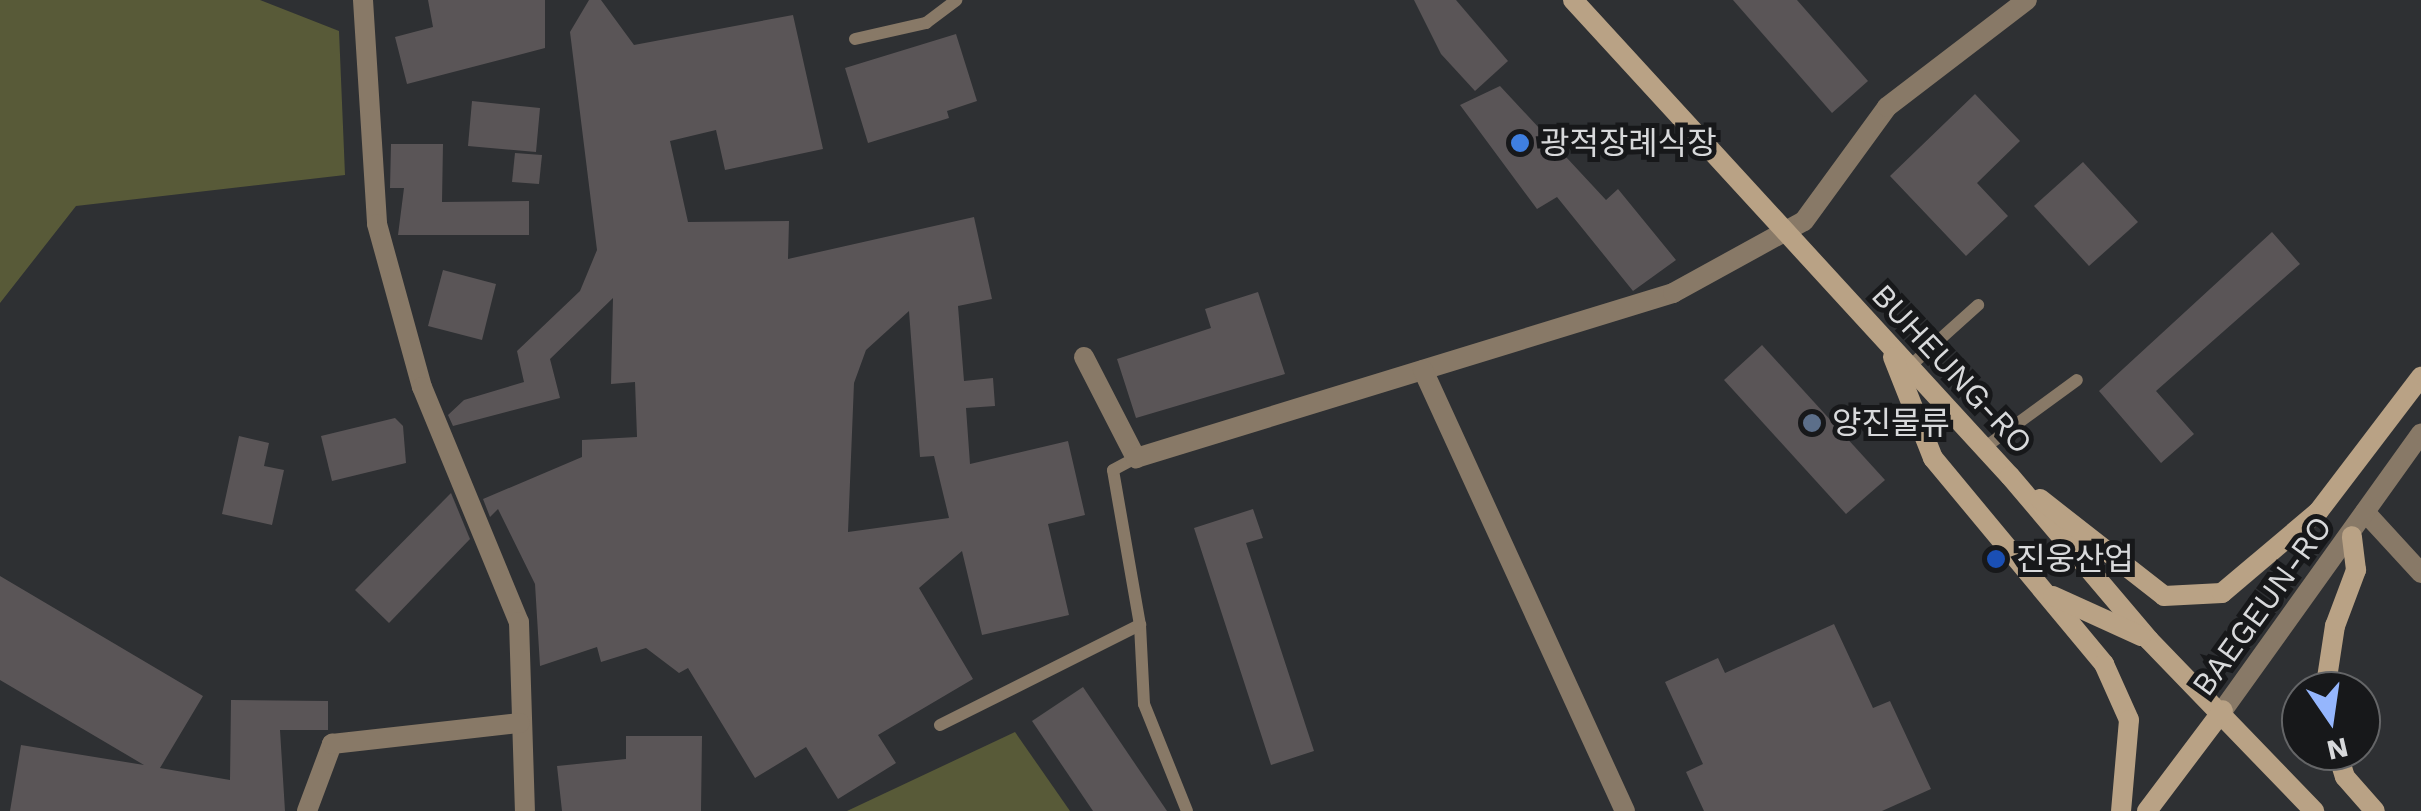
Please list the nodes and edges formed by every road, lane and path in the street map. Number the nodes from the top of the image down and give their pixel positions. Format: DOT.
graph roads {
  1 [pos="363,0"];
  2 [pos="956,0"];
  3 [pos="1574,0"];
  4 [pos="2027,0"];
  5 [pos="855,40"];
  6 [pos="1787,234"];
  7 [pos="1978,304"];
  8 [pos="1888,346"];
  9 [pos="1084,357"];
  10 [pos="1908,367"];
  11 [pos="1423,370"];
  12 [pos="2421,377"];
  13 [pos="2077,380"];
  14 [pos="2421,433"];
  15 [pos="1984,448"];
  16 [pos="1136,458"];
  17 [pos="2010,476"];
  18 [pos="2365,512"];
  19 [pos="2352,536"];
  20 [pos="2421,573"];
  21 [pos="2052,595"];
  22 [pos="1140,625"];
  23 [pos="2149,640"];
  24 [pos="2328,671"];
  25 [pos="2223,710"];
  26 [pos="520,723"];
  27 [pos="940,724"];
  28 [pos="2343,771"];
  29 [pos="307,811"];
  30 [pos="525,811"];
  31 [pos="1187,811"];
  32 [pos="1625,811"];
  33 [pos="2120,811"];
  34 [pos="2148,811"];
  35 [pos="2314,811"];
  36 [pos="2375,811"];
  1 -- 26 [label="street"];
  2 -- 5 [label="lane"];
  3 -- 6 [label="main road, BUHEUNG-RO"];
  4 -- 6 [label="street"];
  6 -- 8 [label="main road, BUHEUNG-RO"];
  6 -- 11 [label="street"];
  7 -- 10 [label="lane"];
  8 -- 10 [label="main road, BUHEUNG-RO"];
  8 -- 21 [label="main road"];
  9 -- 16 [label="street"];
  10 -- 15 [label="main road, BUHEUNG-RO"];
  11 -- 16 [label="street"];
  11 -- 32 [label="street"];
  12 -- 17 [label="main road"];
  13 -- 15 [label="lane"];
  14 -- 18 [label="street, BAEGEUN-RO"];
  15 -- 17 [label="main road, BUHEUNG-RO"];
  16 -- 22 [label="lane"];
  17 -- 23 [label="main road, BUHEUNG-RO"];
  18 -- 19 [label="street, BAEGEUN-RO"];
  18 -- 20 [label="street"];
  19 -- 24 [label="main road"];
  19 -- 25 [label="street, BAEGEUN-RO"];
  21 -- 23 [label="main road"];
  21 -- 33 [label="main road"];
  22 -- 27 [label="lane"];
  22 -- 31 [label="lane"];
  23 -- 25 [label="main road, BUHEUNG-RO"];
  25 -- 34 [label="main road, BAEGEUN-RO"];
  25 -- 35 [label="main road, BUHEUNG-RO"];
  26 -- 29 [label="street"];
  26 -- 30 [label="street"];
  28 -- 36 [label="main road"];
}
